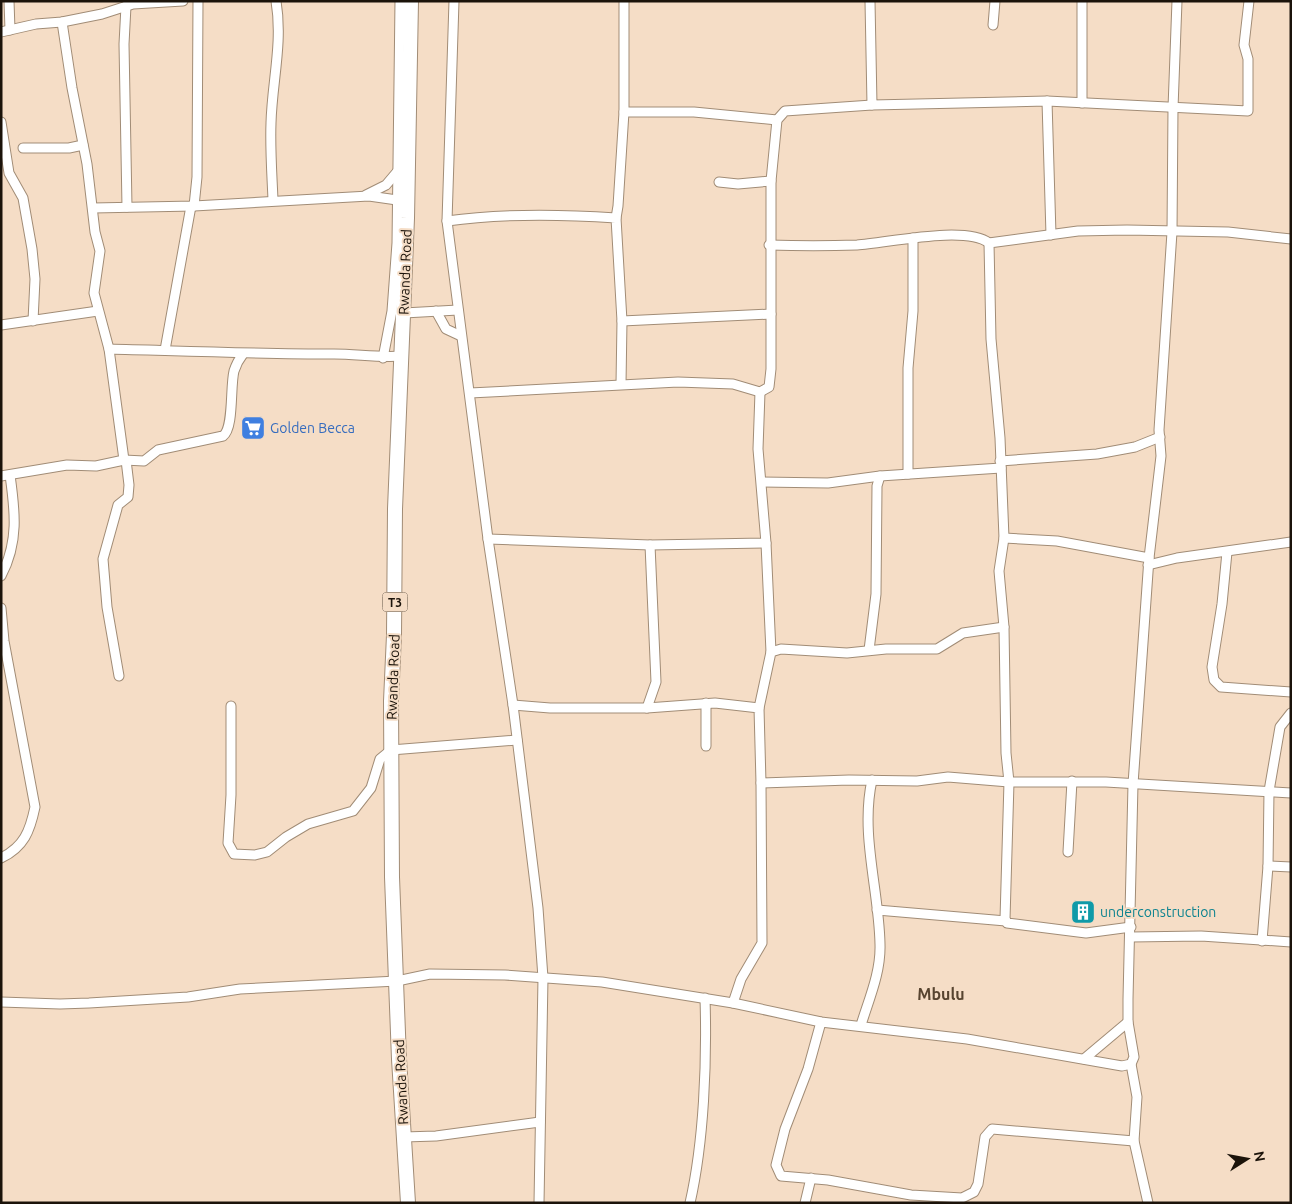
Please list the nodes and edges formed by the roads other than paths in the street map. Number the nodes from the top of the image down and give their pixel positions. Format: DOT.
graph roads {
  1 [pos="9,1"];
  2 [pos="183,1"];
  3 [pos="198,1"];
  4 [pos="276,1"];
  5 [pos="400,1"];
  6 [pos="411,1"];
  7 [pos="454,1"];
  8 [pos="624,1"];
  9 [pos="870,1"];
  10 [pos="995,1"];
  11 [pos="1082,1"];
  12 [pos="1177,1"];
  13 [pos="1249,1"];
  14 [pos="126,6"];
  15 [pos="62,22"];
  16 [pos="993,25"];
  17 [pos="6,31"];
  18 [pos="1047,101"];
  19 [pos="1082,103"];
  20 [pos="872,105"];
  21 [pos="1173,108"];
  22 [pos="624,112"];
  23 [pos="777,120"];
  24 [pos="1,122"];
  25 [pos="83,145"];
  26 [pos="23,148"];
  27 [pos="397,172"];
  28 [pos="771,181"];
  29 [pos="719,182"];
  30 [pos="365,196"];
  31 [pos="273,200"];
  32 [pos="397,200"];
  33 [pos="193,206"];
  34 [pos="127,207"];
  35 [pos="93,208"];
  36 [pos="616,218"];
  37 [pos="447,222"];
  38 [pos="1172,232"];
  39 [pos="1051,234"];
  40 [pos="913,238"];
  41 [pos="1291,240"];
  42 [pos="989,243"];
  43 [pos="770,245"];
  44 [pos="458,310"];
  45 [pos="98,311"];
  46 [pos="436,312"];
  47 [pos="404,313"];
  48 [pos="772,314"];
  49 [pos="33,320"];
  50 [pos="622,321"];
  51 [pos="1,325"];
  52 [pos="461,336"];
  53 [pos="109,349"];
  54 [pos="165,350"];
  55 [pos="243,354"];
  56 [pos="402,356"];
  57 [pos="383,358"];
  58 [pos="621,384"];
  59 [pos="760,392"];
  60 [pos="470,393"];
  61 [pos="1160,436"];
  62 [pos="125,460"];
  63 [pos="1000,465"];
  64 [pos="908,474"];
  65 [pos="6,476"];
  66 [pos="880,476"];
  67 [pos="762,482"];
  68 [pos="1004,538"];
  69 [pos="488,539"];
  70 [pos="1291,542"];
  71 [pos="766,543"];
  72 [pos="650,545"];
  73 [pos="1227,552"];
  74 [pos="1148,562"];
  75 [pos="1,576"];
  76 [pos="1,608"];
  77 [pos="1004,627"];
  78 [pos="869,650"];
  79 [pos="771,652"];
  80 [pos="119,676"];
  81 [pos="1291,692"];
  82 [pos="706,704"];
  83 [pos="513,705"];
  84 [pos="231,706"];
  85 [pos="647,708"];
  86 [pos="759,708"];
  87 [pos="1289,717"];
  88 [pos="517,740"];
  89 [pos="706,746"];
  90 [pos="391,750"];
  91 [pos="872,780"];
  92 [pos="1072,781"];
  93 [pos="1010,782"];
  94 [pos="761,783"];
  95 [pos="1133,784"];
  96 [pos="1269,791"];
  97 [pos="1291,793"];
  98 [pos="1068,852"];
  99 [pos="1,858"];
  100 [pos="1268,866"];
  101 [pos="1291,867"];
  102 [pos="877,910"];
  103 [pos="1006,921"];
  104 [pos="1131,927"];
  105 [pos="1131,937"];
  106 [pos="1262,941"];
  107 [pos="1291,942"];
  108 [pos="543,978"];
  109 [pos="397,981"];
  110 [pos="705,998"];
  111 [pos="1,1002"];
  112 [pos="733,1003"];
  113 [pos="820,1022"];
  114 [pos="1128,1022"];
  115 [pos="861,1025"];
  116 [pos="1084,1059"];
  117 [pos="1131,1064"];
  118 [pos="540,1122"];
  119 [pos="404,1137"];
  120 [pos="1134,1141"];
  121 [pos="811,1178"];
  122 [pos="911,1199"];
  123 [pos="408,1203"];
  124 [pos="539,1203"];
  125 [pos="690,1203"];
  126 [pos="805,1203"];
  127 [pos="1148,1203"];
  1 -- 17 [label="street"];
  2 -- 14 [label="street"];
  3 -- 33 [label="street"];
  4 -- 31 [label="street"];
  5 -- 27 [label="street"];
  6 -- 47 [label="highway, Rwanda Road / T3"];
  7 -- 37 [label="street"];
  8 -- 22 [label="street"];
  9 -- 20 [label="street"];
  10 -- 16 [label="street"];
  11 -- 19 [label="street"];
  12 -- 21 [label="street"];
  13 -- 21 [label="street"];
  14 -- 15 [label="street"];
  14 -- 34 [label="street"];
  15 -- 17 [label="street"];
  15 -- 25 [label="street"];
  18 -- 19 [label="street"];
  18 -- 20 [label="street"];
  18 -- 39 [label="street"];
  19 -- 21 [label="street"];
  20 -- 23 [label="street"];
  21 -- 38 [label="street"];
  22 -- 23 [label="street"];
  22 -- 36 [label="street"];
  23 -- 28 [label="street"];
  24 -- 49 [label="street"];
  25 -- 26 [label="street"];
  25 -- 35 [label="street"];
  27 -- 30 [label="street"];
  27 -- 32 [label="street"];
  28 -- 29 [label="street"];
  28 -- 43 [label="street"];
  30 -- 31 [label="street"];
  30 -- 32 [label="street"];
  31 -- 33 [label="street"];
  32 -- 57 [label="street"];
  33 -- 34 [label="street"];
  33 -- 54 [label="street"];
  34 -- 35 [label="street"];
  35 -- 45 [label="street"];
  36 -- 37 [label="street"];
  36 -- 50 [label="street"];
  37 -- 44 [label="street"];
  38 -- 39 [label="street"];
  38 -- 41 [label="street"];
  38 -- 61 [label="street"];
  39 -- 42 [label="street"];
  40 -- 42 [label="street"];
  40 -- 43 [label="street"];
  40 -- 64 [label="street"];
  42 -- 63 [label="street"];
  43 -- 48 [label="street"];
  44 -- 46 [label="street"];
  44 -- 52 [label="street"];
  45 -- 49 [label="street"];
  45 -- 53 [label="street"];
  46 -- 47 [label="street"];
  46 -- 52 [label="street"];
  47 -- 56 [label="highway, Rwanda Road / T3"];
  48 -- 50 [label="street"];
  48 -- 59 [label="street"];
  49 -- 51 [label="street"];
  50 -- 58 [label="street"];
  52 -- 60 [label="street"];
  53 -- 54 [label="street"];
  53 -- 62 [label="street"];
  54 -- 55 [label="street"];
  55 -- 57 [label="street"];
  55 -- 62 [label="street"];
  56 -- 57 [label="street"];
  56 -- 90 [label="highway, Rwanda Road / T3"];
  58 -- 59 [label="street"];
  58 -- 60 [label="street"];
  59 -- 67 [label="street"];
  60 -- 69 [label="street"];
  61 -- 63 [label="street"];
  61 -- 74 [label="street"];
  62 -- 65 [label="street"];
  62 -- 80 [label="street"];
  63 -- 64 [label="street"];
  63 -- 68 [label="street"];
  64 -- 66 [label="street"];
  65 -- 75 [label="street"];
  66 -- 67 [label="street"];
  66 -- 78 [label="street"];
  67 -- 71 [label="street"];
  68 -- 74 [label="street"];
  68 -- 77 [label="street"];
  69 -- 72 [label="street"];
  69 -- 83 [label="street"];
  70 -- 73 [label="street"];
  71 -- 72 [label="street"];
  71 -- 79 [label="street"];
  72 -- 85 [label="street"];
  73 -- 74 [label="street"];
  73 -- 81 [label="street"];
  74 -- 95 [label="street"];
  76 -- 99 [label="street"];
  77 -- 78 [label="street"];
  77 -- 93 [label="street"];
  78 -- 79 [label="street"];
  79 -- 86 [label="street"];
  82 -- 85 [label="street"];
  82 -- 86 [label="street"];
  82 -- 89 [label="street"];
  83 -- 85 [label="street"];
  83 -- 88 [label="street"];
  84 -- 90 [label="street"];
  86 -- 94 [label="street"];
  87 -- 96 [label="street"];
  88 -- 90 [label="street"];
  88 -- 108 [label="street"];
  90 -- 109 [label="highway, Rwanda Road / T3"];
  91 -- 93 [label="street"];
  91 -- 94 [label="street"];
  91 -- 102 [label="street"];
  92 -- 93 [label="street"];
  92 -- 95 [label="street"];
  92 -- 98 [label="street"];
  93 -- 103 [label="street"];
  94 -- 112 [label="street"];
  95 -- 96 [label="street"];
  95 -- 104 [label="street"];
  96 -- 97 [label="street"];
  96 -- 100 [label="street"];
  100 -- 101 [label="street"];
  100 -- 106 [label="street"];
  102 -- 103 [label="street"];
  102 -- 115 [label="street"];
  103 -- 104 [label="street"];
  104 -- 105 [label="street"];
  105 -- 106 [label="street"];
  105 -- 114 [label="street"];
  106 -- 107 [label="street"];
  108 -- 109 [label="street"];
  108 -- 110 [label="street"];
  108 -- 118 [label="street"];
  109 -- 111 [label="street"];
  109 -- 119 [label="highway, Rwanda Road / T3"];
  110 -- 112 [label="street"];
  110 -- 125 [label="street"];
  112 -- 113 [label="street"];
  113 -- 115 [label="street"];
  113 -- 121 [label="street"];
  114 -- 116 [label="street"];
  114 -- 117 [label="street"];
  115 -- 116 [label="street"];
  116 -- 117 [label="street"];
  117 -- 120 [label="street"];
  118 -- 119 [label="street"];
  118 -- 124 [label="street"];
  119 -- 123 [label="highway, Rwanda Road / T3"];
  120 -- 122 [label="street"];
  120 -- 127 [label="street"];
  121 -- 122 [label="street"];
  121 -- 126 [label="street"];
}
